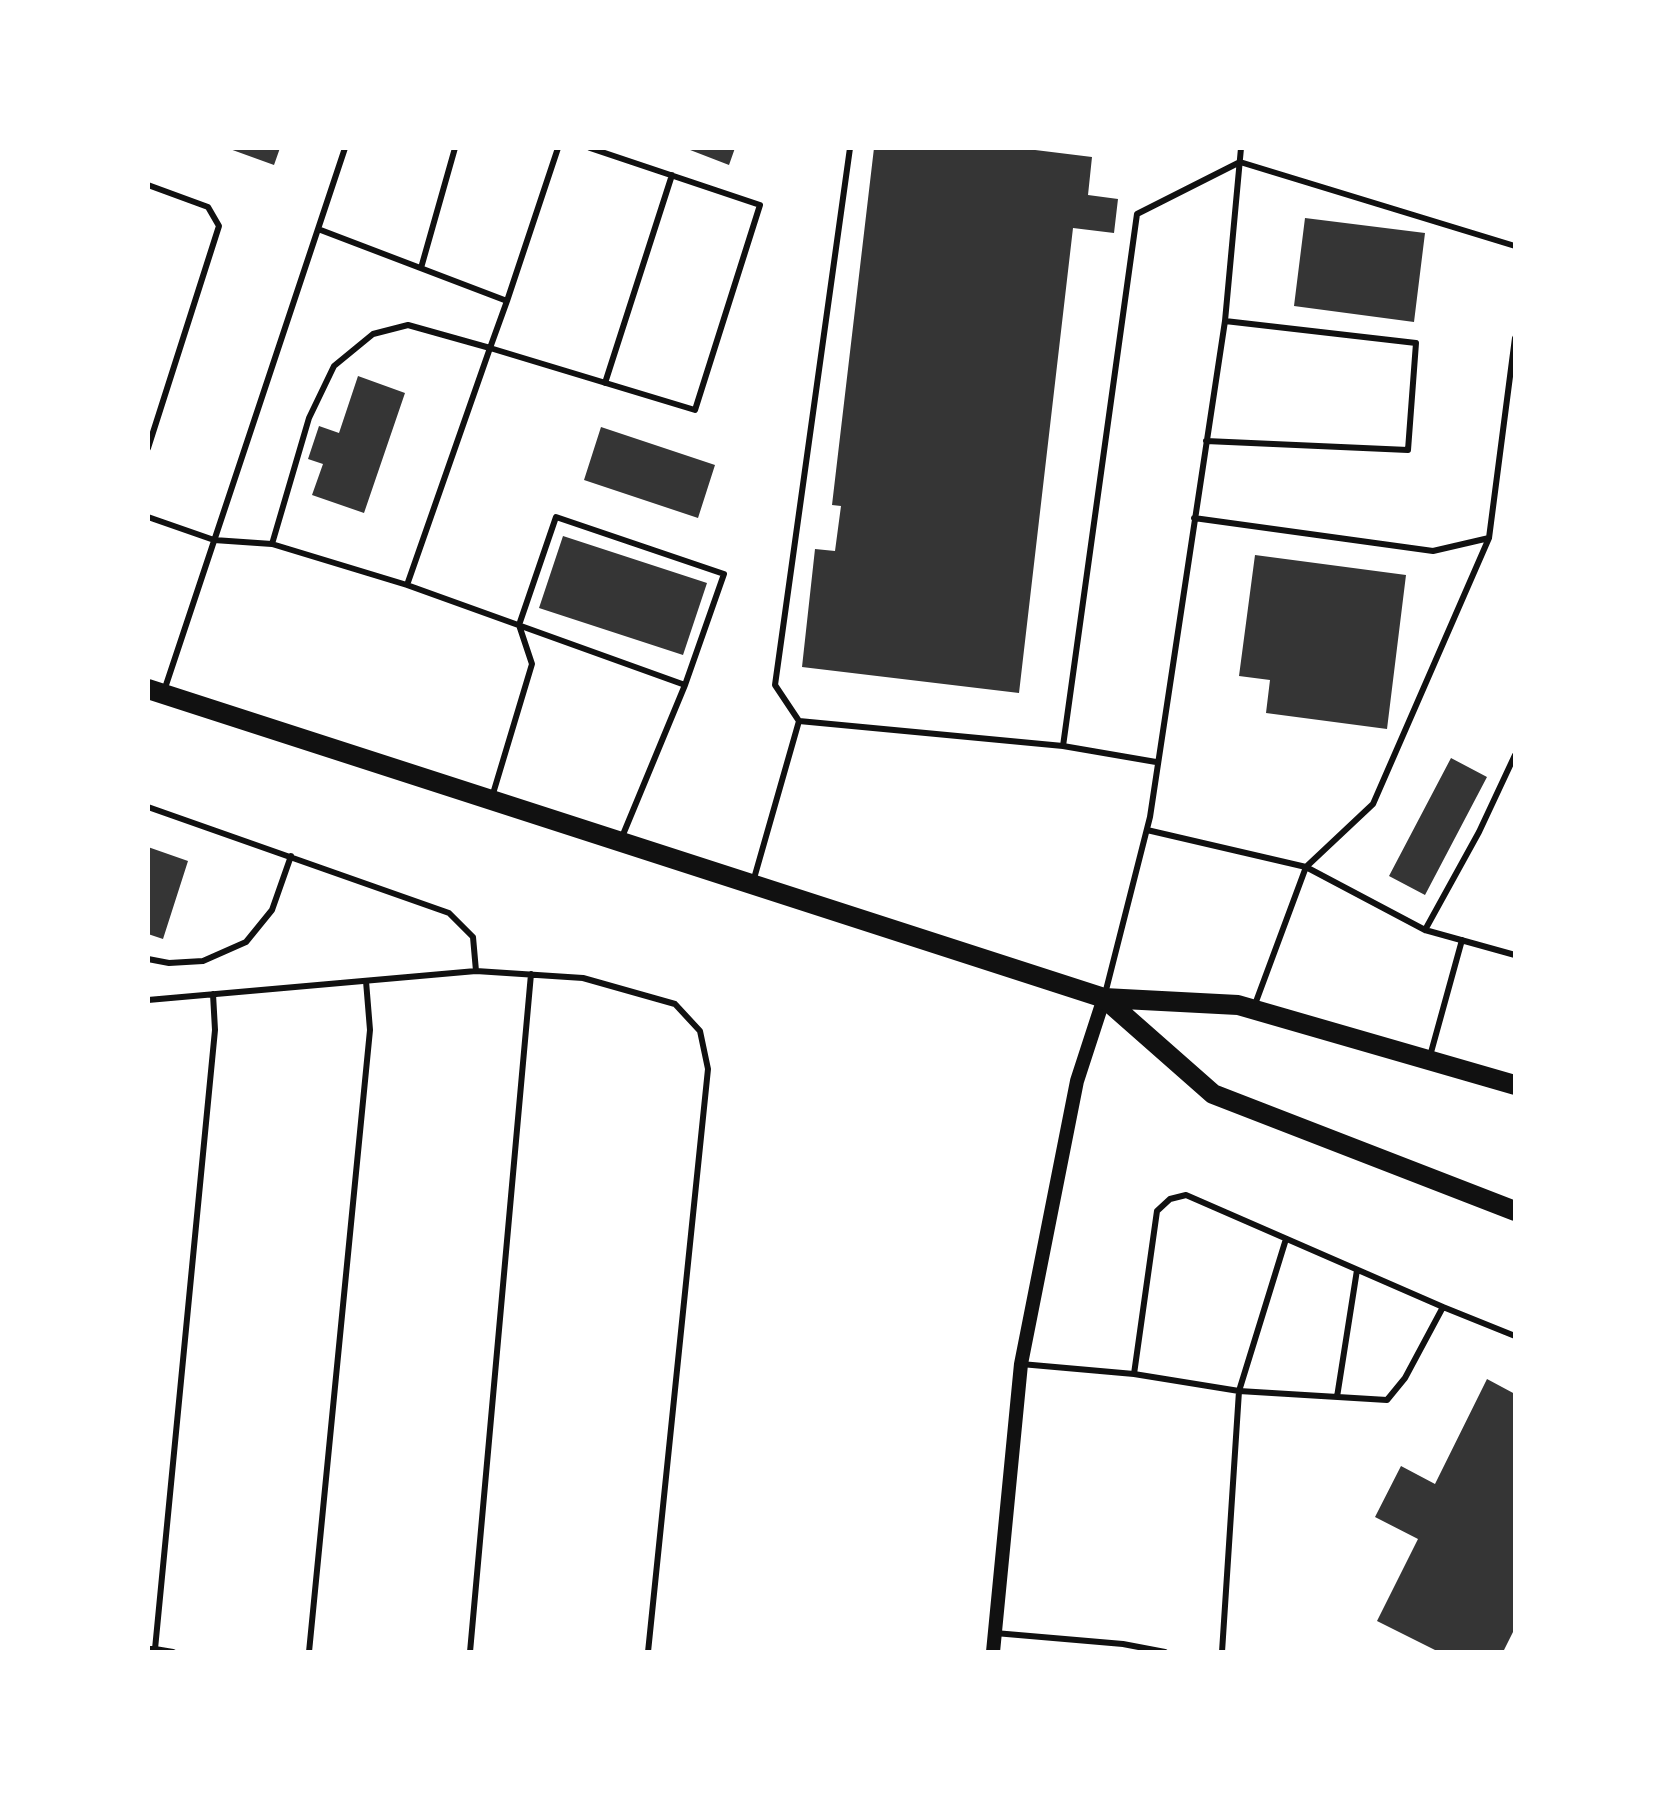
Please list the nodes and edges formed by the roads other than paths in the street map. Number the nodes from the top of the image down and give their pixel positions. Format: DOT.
graph roads {
  1 [pos="345,148"];
  2 [pos="455,148"];
  3 [pos="558,148"];
  4 [pos="590,148"];
  5 [pos="850,148"];
  6 [pos="1241,148"];
  7 [pos="1240,162"];
  8 [pos="672,175"];
  9 [pos="148,185"];
  10 [pos="318,229"];
  11 [pos="1515,246"];
  12 [pos="421,268"];
  13 [pos="507,301"];
  14 [pos="1225,321"];
  15 [pos="1515,338"];
  16 [pos="490,348"];
  17 [pos="605,383"];
  18 [pos="1512,388"];
  19 [pos="1206,441"];
  20 [pos="148,448"];
  21 [pos="148,517"];
  22 [pos="1194,518"];
  23 [pos="1489,538"];
  24 [pos="214,540"];
  25 [pos="272,544"];
  26 [pos="407,585"];
  27 [pos="519,625"];
  28 [pos="685,685"];
  29 [pos="155,692"];
  30 [pos="799,721"];
  31 [pos="1063,746"];
  32 [pos="1515,755"];
  33 [pos="1156,762"];
  34 [pos="491,800"];
  35 [pos="148,807"];
  36 [pos="1147,830"];
  37 [pos="620,840"];
  38 [pos="291,856"];
  39 [pos="1306,867"];
  40 [pos="752,884"];
  41 [pos="1425,930"];
  42 [pos="1462,940"];
  43 [pos="1515,955"];
  44 [pos="148,959"];
  45 [pos="476,971"];
  46 [pos="531,974"];
  47 [pos="366,981"];
  48 [pos="213,994"];
  49 [pos="1104,998"];
  50 [pos="148,1000"];
  51 [pos="1253,1010"];
  52 [pos="1428,1063"];
  53 [pos="1515,1085"];
  54 [pos="1515,1211"];
  55 [pos="1286,1239"];
  56 [pos="1357,1270"];
  57 [pos="1443,1307"];
  58 [pos="1515,1336"];
  59 [pos="1021,1364"];
  60 [pos="1134,1374"];
  61 [pos="1239,1391"];
  62 [pos="1337,1397"];
  63 [pos="995,1633"];
  64 [pos="152,1649"];
  65 [pos="173,1652"];
  66 [pos="309,1652"];
  67 [pos="470,1652"];
  68 [pos="648,1652"];
  69 [pos="993,1652"];
  70 [pos="1165,1652"];
  71 [pos="1222,1652"];
  1 -- 10 [label="lane"];
  2 -- 12 [label="lane"];
  3 -- 13 [label="lane"];
  4 -- 8 [label="lane"];
  5 -- 30 [label="lane"];
  6 -- 7 [label="lane"];
  7 -- 11 [label="lane"];
  7 -- 14 [label="lane"];
  7 -- 31 [label="lane"];
  8 -- 17 [label="lane"];
  8 -- 17 [label="lane"];
  9 -- 20 [label="lane"];
  10 -- 12 [label="lane"];
  10 -- 24 [label="lane"];
  12 -- 13 [label="lane"];
  13 -- 16 [label="lane"];
  14 -- 19 [label="lane"];
  14 -- 19 [label="lane"];
  15 -- 18 [label="lane"];
  16 -- 17 [label="lane"];
  16 -- 25 [label="lane"];
  16 -- 26 [label="lane"];
  18 -- 23 [label="lane"];
  19 -- 22 [label="lane"];
  21 -- 24 [label="lane"];
  22 -- 23 [label="lane"];
  22 -- 33 [label="lane"];
  23 -- 39 [label="lane"];
  24 -- 25 [label="lane"];
  24 -- 29 [label="lane"];
  25 -- 26 [label="lane"];
  26 -- 27 [label="lane"];
  27 -- 28 [label="lane"];
  27 -- 28 [label="lane"];
  27 -- 34 [label="lane"];
  28 -- 37 [label="lane"];
  29 -- 34 [label="main road"];
  30 -- 31 [label="lane"];
  30 -- 40 [label="lane"];
  31 -- 33 [label="lane"];
  32 -- 41 [label="lane"];
  33 -- 36 [label="lane"];
  34 -- 37 [label="main road"];
  35 -- 38 [label="lane"];
  36 -- 39 [label="lane"];
  36 -- 49 [label="lane"];
  37 -- 40 [label="main road"];
  38 -- 44 [label="lane"];
  38 -- 45 [label="lane"];
  39 -- 41 [label="lane"];
  39 -- 51 [label="lane"];
  40 -- 49 [label="main road"];
  41 -- 42 [label="lane"];
  42 -- 43 [label="lane"];
  42 -- 52 [label="lane"];
  45 -- 46 [label="lane"];
  45 -- 47 [label="lane"];
  46 -- 67 [label="lane"];
  46 -- 68 [label="lane"];
  47 -- 48 [label="lane"];
  47 -- 66 [label="lane"];
  48 -- 50 [label="lane"];
  48 -- 64 [label="lane"];
  49 -- 51 [label="main road"];
  49 -- 54 [label="main road"];
  49 -- 59 [label="street"];
  51 -- 52 [label="main road"];
  52 -- 53 [label="main road"];
  55 -- 56 [label="lane"];
  55 -- 60 [label="lane"];
  55 -- 61 [label="lane"];
  56 -- 57 [label="lane"];
  56 -- 62 [label="lane"];
  57 -- 58 [label="lane"];
  57 -- 62 [label="lane"];
  59 -- 60 [label="lane"];
  59 -- 63 [label="street"];
  60 -- 61 [label="lane"];
  61 -- 62 [label="lane"];
  61 -- 71 [label="lane"];
  63 -- 69 [label="street"];
  63 -- 70 [label="lane"];
  64 -- 65 [label="lane"];
}
